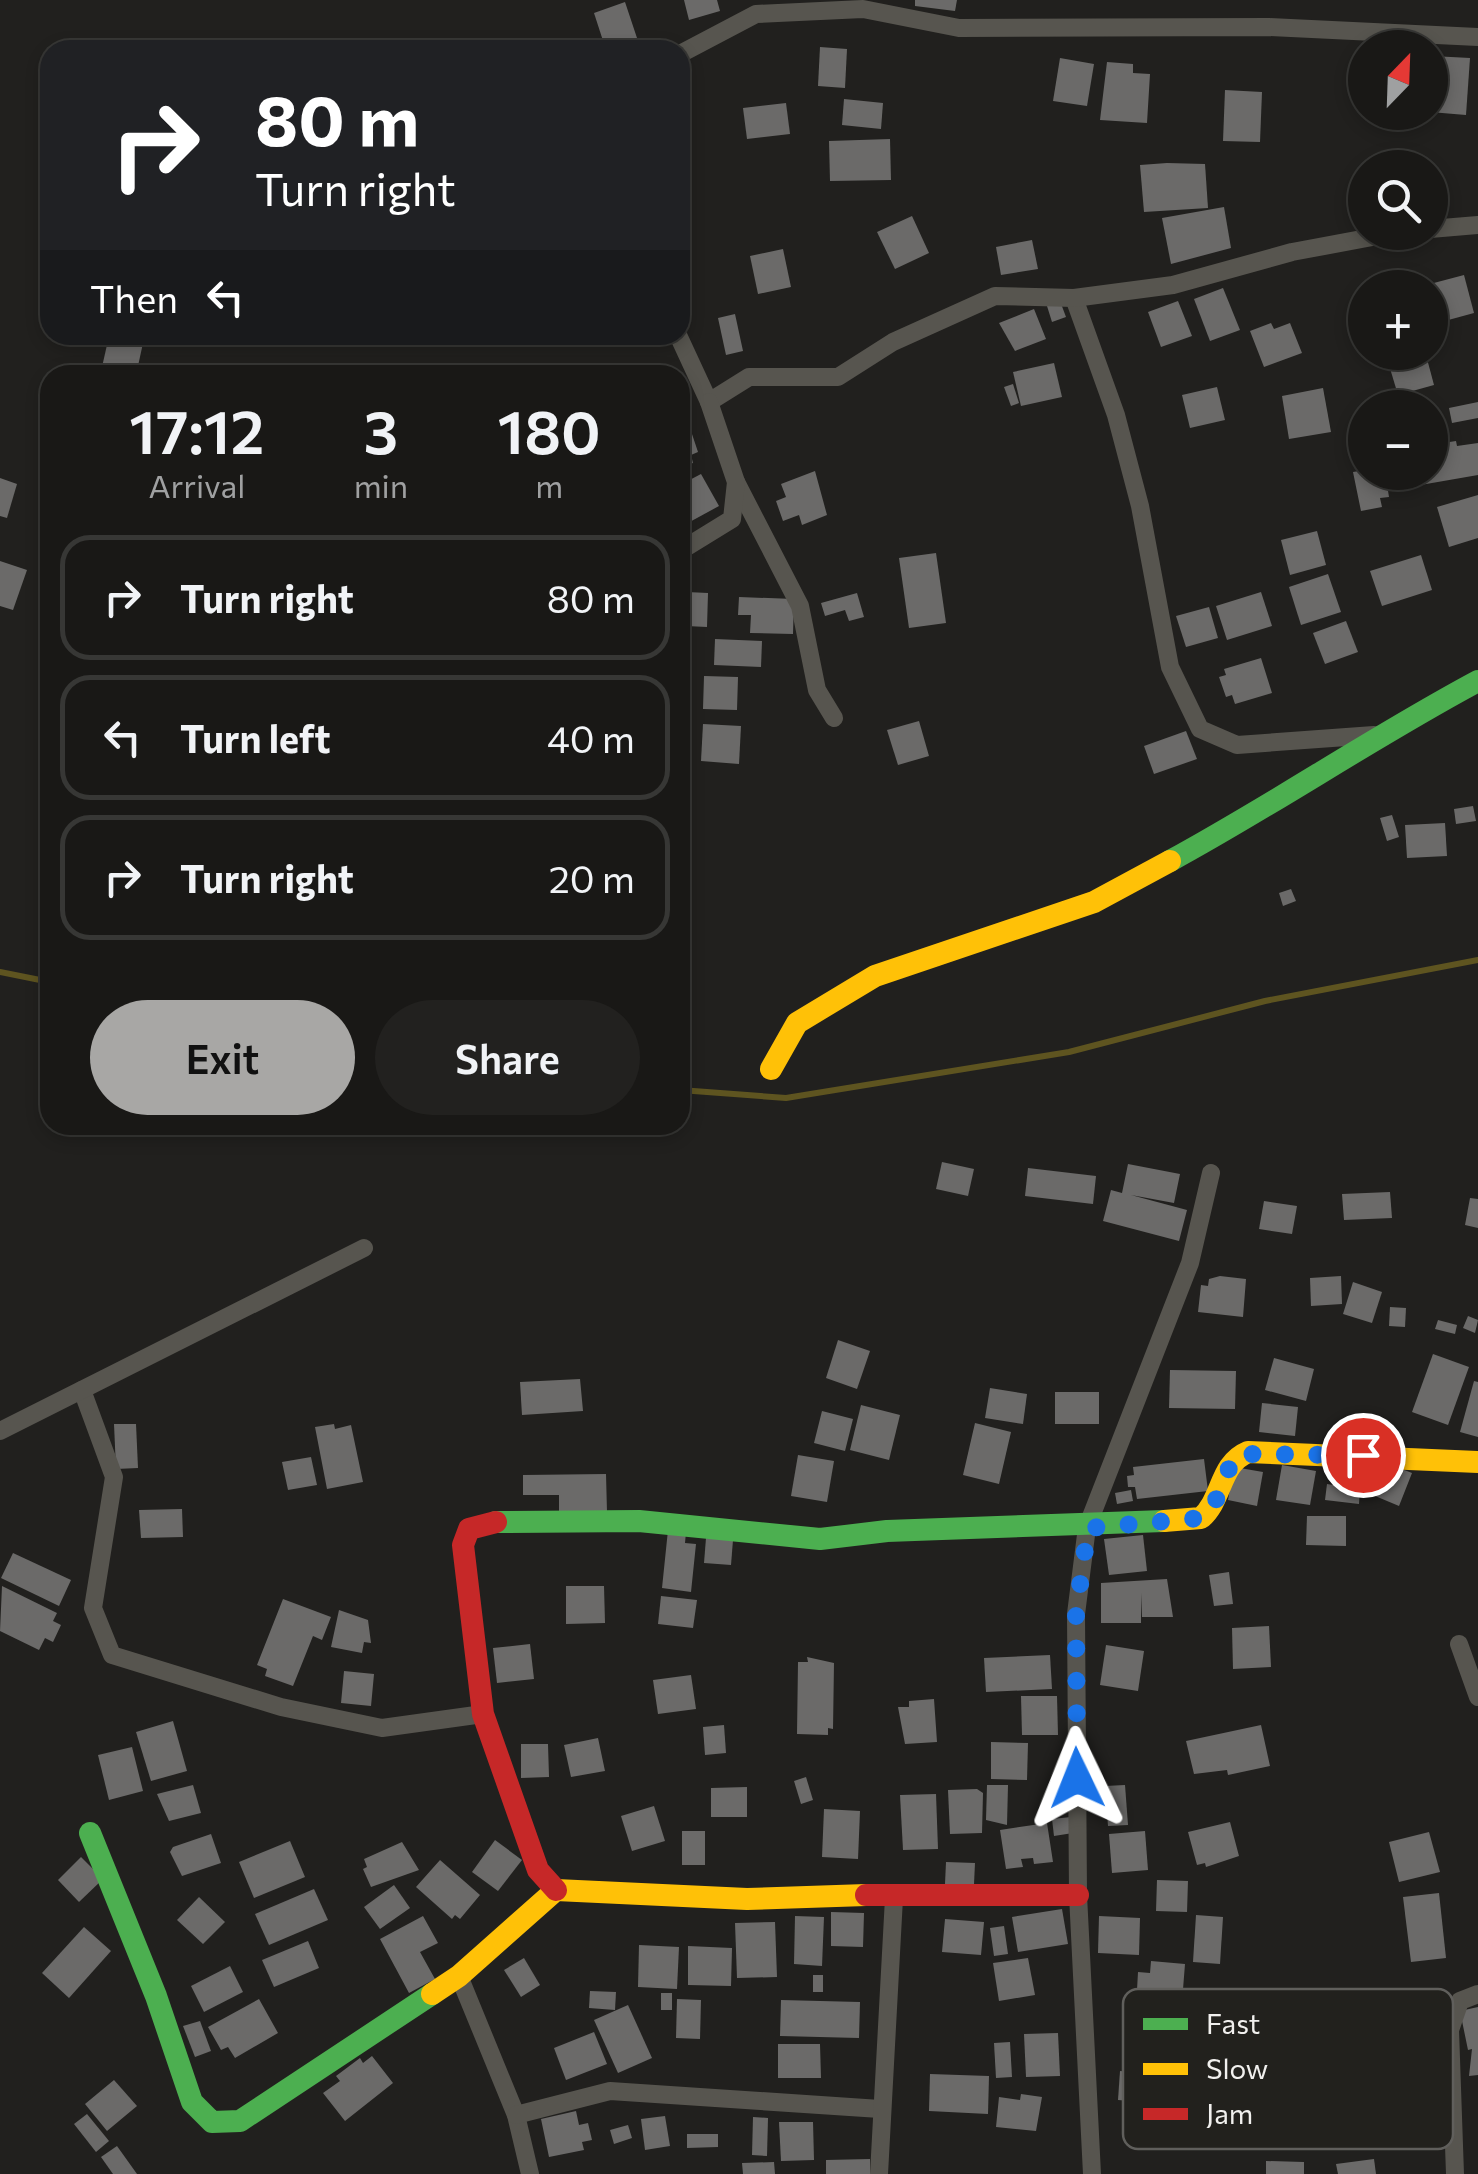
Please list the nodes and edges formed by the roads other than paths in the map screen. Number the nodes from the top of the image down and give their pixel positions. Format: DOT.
graph roads {
  1 [pos="1478,36"];
  2 [pos="690,49"];
  3 [pos="1478,225"];
  4 [pos="1448,228"];
  5 [pos="1348,241"];
  6 [pos="1074,298"];
  7 [pos="682,345"];
  8 [pos="708,402"];
  9 [pos="736,482"];
  10 [pos="690,545"];
  11 [pos="1478,681"];
  12 [pos="834,718"];
  13 [pos="1379,734"];
  14 [pos="772,1070"];
  15 [pos="1211,1172"];
  16 [pos="364,1248"];
  17 [pos="82,1390"];
  18 [pos="0,1431"];
  19 [pos="1478,1462"];
  20 [pos="1088,1528"];
  21 [pos="1459,1644"];
  22 [pos="1478,1697"];
  23 [pos="483,1714"];
  24 [pos="90,1833"];
  25 [pos="556,1890"];
  26 [pos="1078,1895"];
  27 [pos="894,1898"];
  28 [pos="459,1976"];
  29 [pos="1478,1994"];
  30 [pos="1453,2021"];
  31 [pos="880,2108"];
  32 [pos="516,2115"];
  33 [pos="1453,2116"];
  34 [pos="530,2174"];
  35 [pos="879,2174"];
  36 [pos="1092,2174"];
  37 [pos="1455,2174"];
  1 -- 2 [label="street"];
  3 -- 4 [label="street"];
  5 -- 6 [label="street"];
  6 -- 8 [label="street"];
  6 -- 13 [label="street"];
  7 -- 8 [label="street"];
  8 -- 9 [label="street"];
  9 -- 10 [label="street"];
  9 -- 12 [label="street"];
  11 -- 13 [label="street"];
  13 -- 14 [label="street"];
  15 -- 20 [label="street"];
  16 -- 17 [label="street"];
  17 -- 18 [label="street"];
  17 -- 23 [label="street"];
  19 -- 20 [label="street"];
  20 -- 23 [label="street"];
  20 -- 26 [label="street"];
  21 -- 22 [label="street"];
  23 -- 25 [label="street"];
  24 -- 28 [label="street"];
  25 -- 27 [label="street"];
  25 -- 28 [label="street"];
  26 -- 27 [label="street"];
  26 -- 36 [label="street"];
  27 -- 31 [label="street"];
  28 -- 32 [label="street"];
  29 -- 30 [label="street"];
  31 -- 32 [label="street"];
  31 -- 35 [label="street"];
  32 -- 34 [label="street"];
  33 -- 37 [label="street"];
}
